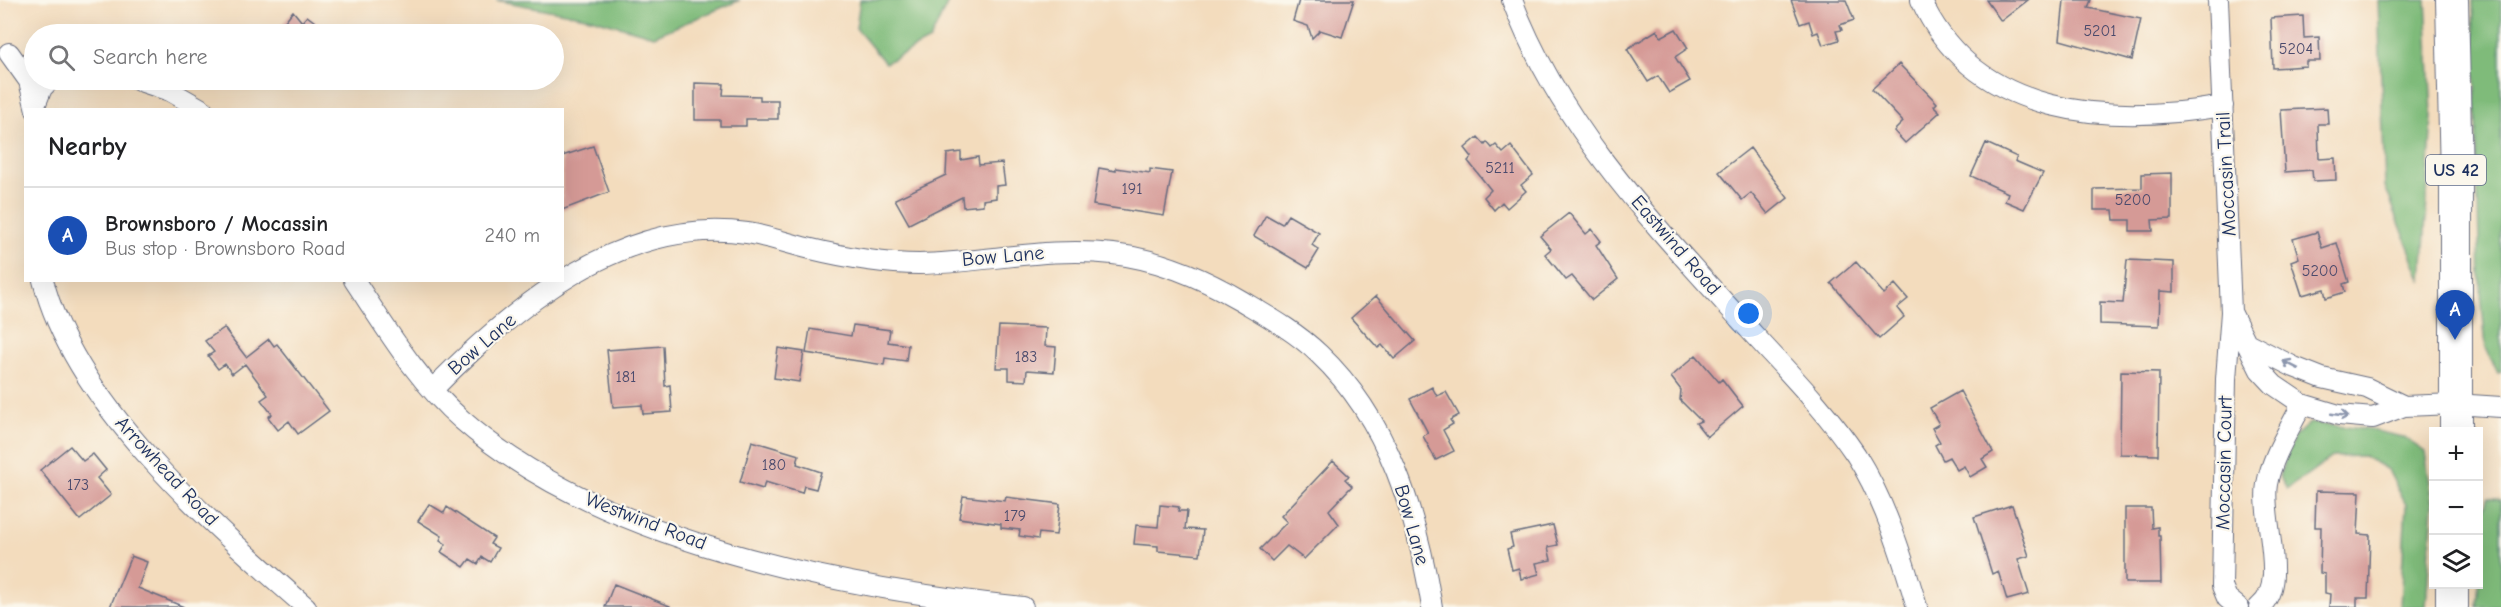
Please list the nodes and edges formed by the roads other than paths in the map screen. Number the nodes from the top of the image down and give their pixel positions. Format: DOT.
graph roads {
  1 [pos="1512,0"];
  2 [pos="1921,0"];
  3 [pos="2218,0"];
  4 [pos="2452,0"];
  5 [pos="4,51"];
  6 [pos="24,55"];
  7 [pos="24,75"];
  8 [pos="32,90"];
  9 [pos="41,90"];
  10 [pos="164,90"];
  11 [pos="36,106"];
  12 [pos="2223,106"];
  13 [pos="199,108"];
  14 [pos="564,281"];
  15 [pos="45,282"];
  16 [pos="355,282"];
  17 [pos="563,282"];
  18 [pos="2231,312"];
  19 [pos="2249,344"];
  20 [pos="433,389"];
  21 [pos="2302,404"];
  22 [pos="2404,406"];
  23 [pos="2501,407"];
  24 [pos="2455,418"];
  25 [pos="2452,589"];
  26 [pos="306,607"];
  27 [pos="1023,607"];
  28 [pos="1432,607"];
  29 [pos="1917,607"];
  30 [pos="2238,607"];
  31 [pos="2259,607"];
  32 [pos="2452,607"];
  1 -- 29 [label="street, Eastwind Road"];
  2 -- 12 [label="street"];
  3 -- 12 [label="street, Moccasin Trail"];
  4 -- 24 [label="main road, US 42"];
  5 -- 6 [label="street"];
  5 -- 7 [label="street"];
  8 -- 11 [label="street"];
  9 -- 11 [label="street"];
  10 -- 13 [label="street"];
  12 -- 18 [label="street, Moccasin Trail"];
  14 -- 28 [label="street, Bow Lane"];
  15 -- 26 [label="street, Arrowhead Road"];
  16 -- 20 [label="street, Westwind Road"];
  17 -- 20 [label="street, Bow Lane"];
  18 -- 19 [label="street, Moccasin Trail"];
  18 -- 30 [label="street, Moccasin Court"];
  19 -- 21 [label="street, Moccasin Trail"];
  22 -- 19 [label="street, Moccasin Trail, one-way"];
  20 -- 27 [label="street, Westwind Road"];
  21 -- 22 [label="street, Moccasin Trail, one-way"];
  21 -- 31 [label="street"];
  22 -- 24 [label="street, Moccasin Trail"];
  23 -- 24 [label="street, Moccasin Trail"];
  25 -- 32 [label="main road"];
}
